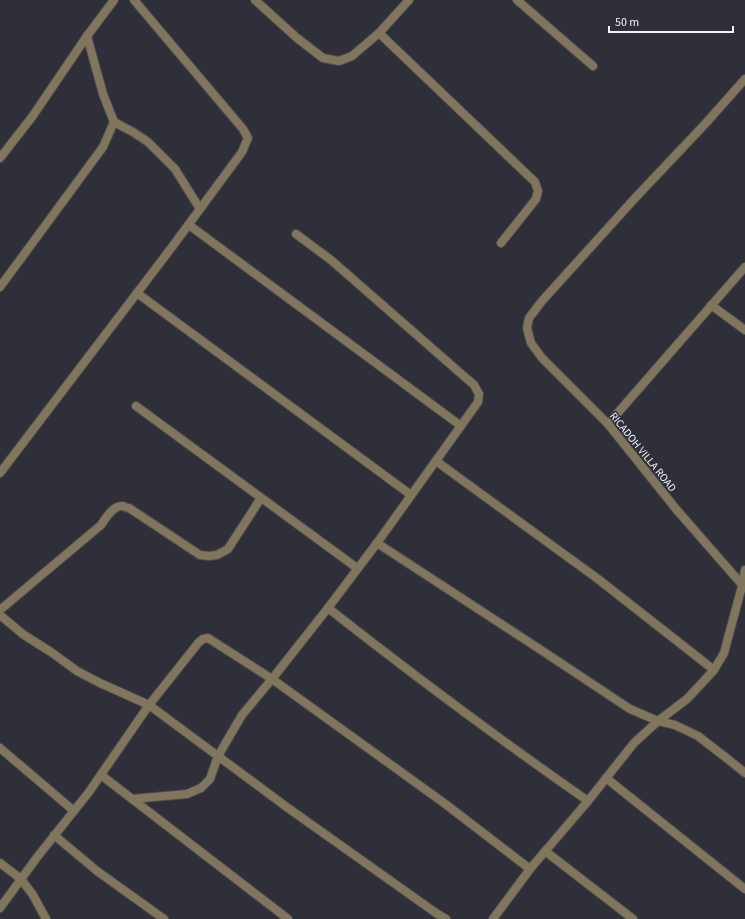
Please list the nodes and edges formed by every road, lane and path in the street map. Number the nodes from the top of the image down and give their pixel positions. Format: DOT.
graph roads {
  1 [pos="114,0"];
  2 [pos="134,0"];
  3 [pos="255,0"];
  4 [pos="409,0"];
  5 [pos="517,0"];
  6 [pos="379,33"];
  7 [pos="87,36"];
  8 [pos="593,66"];
  9 [pos="745,79"];
  10 [pos="114,122"];
  11 [pos="0,158"];
  12 [pos="200,209"];
  13 [pos="189,224"];
  14 [pos="296,234"];
  15 [pos="501,243"];
  16 [pos="745,267"];
  17 [pos="0,287"];
  18 [pos="137,293"];
  19 [pos="711,305"];
  20 [pos="745,330"];
  21 [pos="136,406"];
  22 [pos="608,424"];
  23 [pos="461,426"];
  24 [pos="436,461"];
  25 [pos="0,473"];
  26 [pos="411,495"];
  27 [pos="261,498"];
  28 [pos="377,543"];
  29 [pos="357,568"];
  30 [pos="745,570"];
  31 [pos="744,587"];
  32 [pos="328,608"];
  33 [pos="0,610"];
  34 [pos="0,615"];
  35 [pos="714,670"];
  36 [pos="272,680"];
  37 [pos="149,705"];
  38 [pos="658,721"];
  39 [pos="0,748"];
  40 [pos="218,756"];
  41 [pos="745,773"];
  42 [pos="100,775"];
  43 [pos="606,778"];
  44 [pos="132,799"];
  45 [pos="588,801"];
  46 [pos="74,811"];
  47 [pos="54,835"];
  48 [pos="545,851"];
  49 [pos="0,863"];
  50 [pos="530,869"];
  51 [pos="21,879"];
  52 [pos="745,889"];
  53 [pos="0,908"];
  54 [pos="434,916"];
  55 [pos="45,917"];
  56 [pos="54,919"];
  57 [pos="164,919"];
  58 [pos="288,919"];
  59 [pos="446,919"];
  60 [pos="493,919"];
  61 [pos="633,919"];
  1 -- 7 [label="street"];
  2 -- 12 [label="street"];
  3 -- 6 [label="street"];
  4 -- 6 [label="street"];
  5 -- 8 [label="street"];
  6 -- 15 [label="street"];
  7 -- 10 [label="street"];
  7 -- 11 [label="street"];
  9 -- 22 [label="street, RICADOH VILLA ROAD"];
  10 -- 12 [label="street"];
  10 -- 17 [label="street"];
  12 -- 13 [label="street"];
  13 -- 18 [label="street"];
  13 -- 23 [label="street"];
  14 -- 23 [label="street"];
  16 -- 19 [label="street"];
  18 -- 25 [label="street"];
  18 -- 26 [label="street"];
  19 -- 20 [label="street"];
  19 -- 22 [label="street"];
  21 -- 27 [label="street"];
  22 -- 31 [label="street, RICADOH VILLA ROAD"];
  23 -- 24 [label="street"];
  24 -- 26 [label="street"];
  24 -- 35 [label="street"];
  26 -- 28 [label="street"];
  27 -- 29 [label="street"];
  27 -- 33 [label="street"];
  28 -- 29 [label="street"];
  28 -- 38 [label="street"];
  29 -- 32 [label="street"];
  30 -- 31 [label="street"];
  31 -- 35 [label="street"];
  32 -- 36 [label="street"];
  32 -- 45 [label="street"];
  34 -- 37 [label="street"];
  35 -- 38 [label="street"];
  36 -- 37 [label="street"];
  36 -- 40 [label="street"];
  36 -- 50 [label="street"];
  37 -- 40 [label="street"];
  37 -- 42 [label="street"];
  38 -- 41 [label="street"];
  38 -- 43 [label="street"];
  39 -- 46 [label="street"];
  40 -- 44 [label="street"];
  40 -- 54 [label="street"];
  42 -- 44 [label="street"];
  42 -- 46 [label="street"];
  43 -- 45 [label="street"];
  43 -- 52 [label="street"];
  44 -- 58 [label="street"];
  45 -- 48 [label="street"];
  46 -- 47 [label="street"];
  47 -- 51 [label="street"];
  47 -- 57 [label="street"];
  48 -- 50 [label="street"];
  48 -- 61 [label="street"];
  49 -- 51 [label="street"];
  50 -- 60 [label="street"];
  51 -- 53 [label="street"];
  51 -- 55 [label="street"];
  54 -- 59 [label="street"];
  55 -- 56 [label="street"];
}
